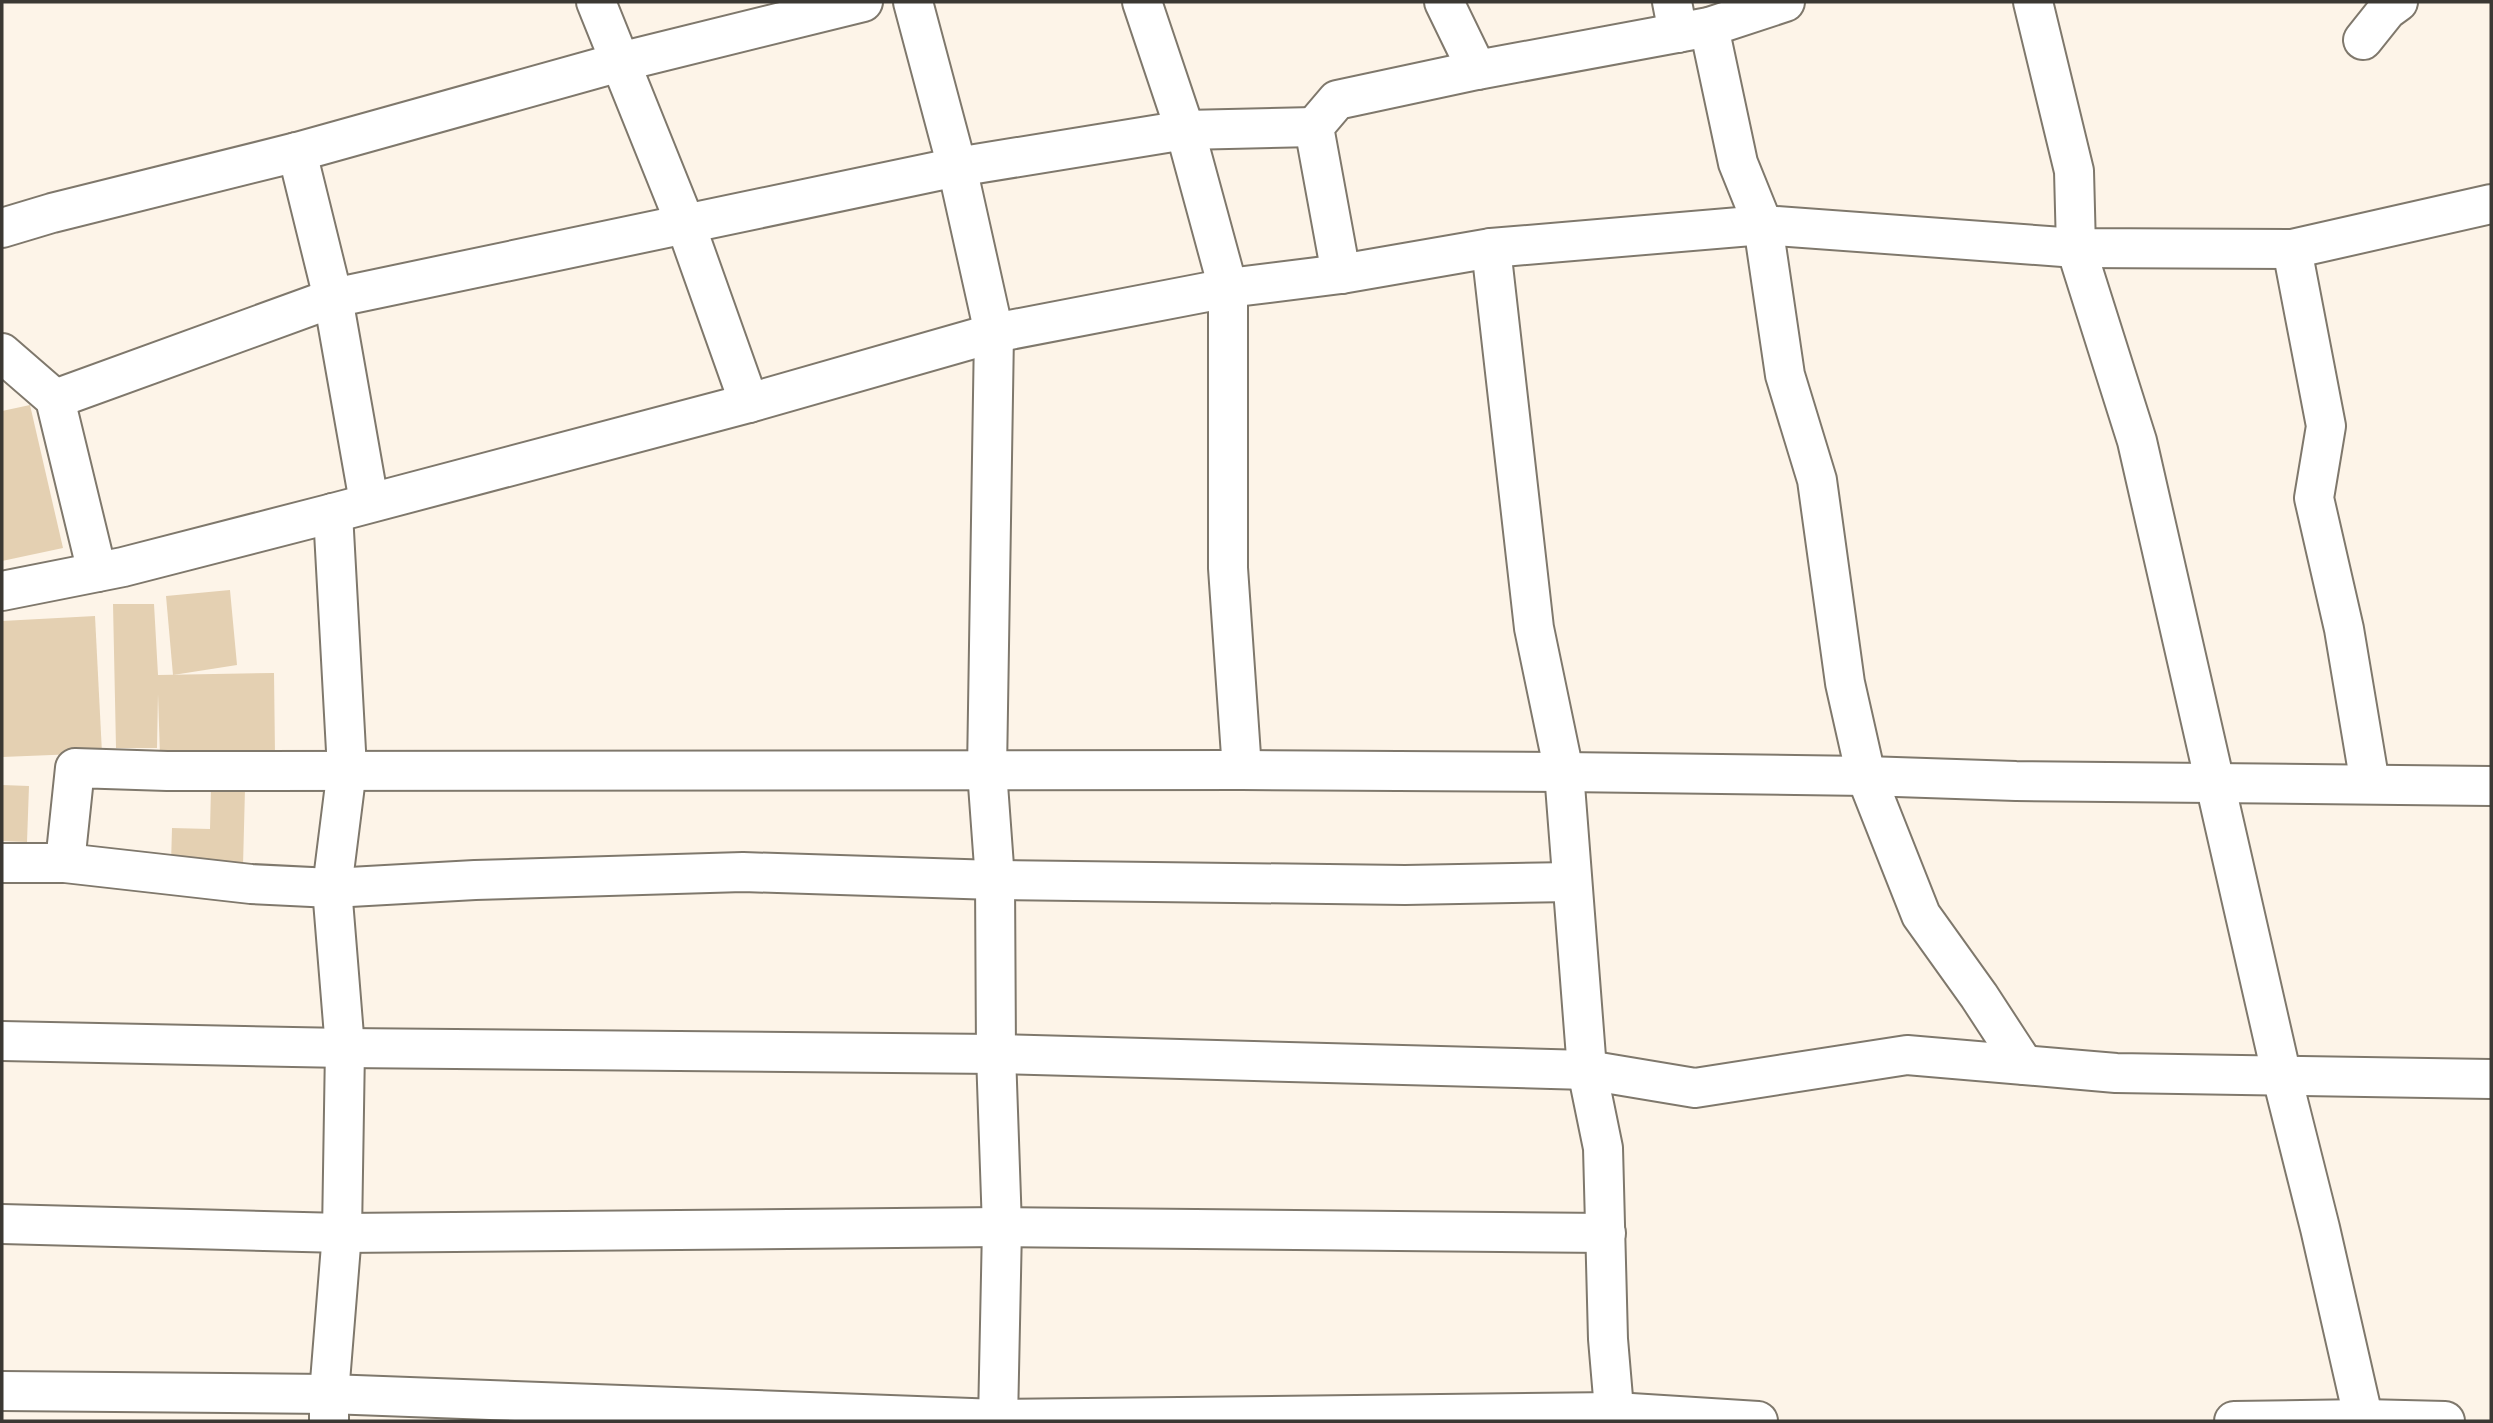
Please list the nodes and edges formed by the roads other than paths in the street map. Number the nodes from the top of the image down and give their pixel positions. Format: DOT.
graph roads {
  1 [pos="596,2"];
  2 [pos="863,2"];
  3 [pos="913,2"];
  4 [pos="1142,2"];
  5 [pos="1444,2"];
  6 [pos="1785,2"];
  7 [pos="2033,2"];
  8 [pos="2398,2"];
  9 [pos="1686,21"];
  10 [pos="2363,40"];
  11 [pos="620,62"];
  12 [pos="1477,71"];
  13 [pos="1314,127"];
  14 [pos="1185,130"];
  15 [pos="297,152"];
  16 [pos="957,167"];
  17 [pos="2491,204"];
  18 [pos="685,223"];
  19 [pos="1763,225"];
  20 [pos="2,228"];
  21 [pos="1491,248"];
  22 [pos="2076,248"];
  23 [pos="2292,248"];
  24 [pos="1341,274"];
  25 [pos="1228,288"];
  26 [pos="334,298"];
  27 [pos="994,333"];
  28 [pos="2,353"];
  29 [pos="55,399"];
  30 [pos="749,403"];
  31 [pos="369,502"];
  32 [pos="333,513"];
  33 [pos="97,572"];
  34 [pos="2,590"];
  35 [pos="347,769"];
  36 [pos="1242,770"];
  37 [pos="987,771"];
  38 [pos="1564,772"];
  39 [pos="1866,776"];
  40 [pos="2217,782"];
  41 [pos="2370,784"];
  42 [pos="2491,786"];
  43 [pos="2,863"];
  44 [pos="65,863"];
  45 [pos="995,880"];
  46 [pos="1572,882"];
  47 [pos="332,888"];
  48 [pos="2,1041"];
  49 [pos="345,1048"];
  50 [pos="996,1054"];
  51 [pos="2024,1066"];
  52 [pos="1587,1070"];
  53 [pos="2282,1077"];
  54 [pos="2491,1079"];
  55 [pos="2,1224"];
  56 [pos="1002,1227"];
  57 [pos="342,1233"];
  58 [pos="1606,1233"];
  59 [pos="2,1391"];
  60 [pos="329,1408"];
  61 [pos="1615,1417"];
  62 [pos="998,1420"];
  63 [pos="2364,1420"];
  64 [pos="1758,1421"];
  65 [pos="2234,1421"];
  66 [pos="2445,1421"];
  1 -- 11 [label="street"];
  2 -- 11 [label="street"];
  3 -- 16 [label="street"];
  4 -- 14 [label="street"];
  5 -- 12 [label="street"];
  6 -- 9 [label="street"];
  7 -- 22 [label="street"];
  8 -- 10 [label="street"];
  9 -- 12 [label="street"];
  9 -- 19 [label="street"];
  11 -- 15 [label="street"];
  11 -- 18 [label="street"];
  12 -- 13 [label="street"];
  13 -- 14 [label="street"];
  13 -- 24 [label="street"];
  14 -- 16 [label="street"];
  14 -- 25 [label="street"];
  15 -- 20 [label="street"];
  15 -- 26 [label="street"];
  16 -- 18 [label="street"];
  16 -- 27 [label="street"];
  17 -- 23 [label="street"];
  18 -- 26 [label="street"];
  18 -- 30 [label="street"];
  19 -- 21 [label="street"];
  19 -- 22 [label="street"];
  19 -- 39 [label="street"];
  21 -- 24 [label="street"];
  21 -- 38 [label="street"];
  22 -- 23 [label="street"];
  22 -- 40 [label="street"];
  23 -- 41 [label="street"];
  24 -- 25 [label="street"];
  25 -- 27 [label="street"];
  25 -- 36 [label="street"];
  26 -- 29 [label="street"];
  26 -- 31 [label="street"];
  27 -- 30 [label="street"];
  27 -- 37 [label="street"];
  28 -- 29 [label="street"];
  29 -- 33 [label="street"];
  30 -- 31 [label="street"];
  31 -- 32 [label="street"];
  32 -- 33 [label="street"];
  32 -- 35 [label="street"];
  33 -- 34 [label="street"];
  35 -- 37 [label="street"];
  35 -- 44 [label="street"];
  35 -- 47 [label="street"];
  36 -- 37 [label="street"];
  36 -- 38 [label="street"];
  37 -- 45 [label="street"];
  38 -- 39 [label="street"];
  38 -- 46 [label="street"];
  39 -- 40 [label="street"];
  39 -- 51 [label="street"];
  40 -- 41 [label="street"];
  40 -- 53 [label="street"];
  41 -- 42 [label="street"];
  43 -- 44 [label="street"];
  44 -- 47 [label="street"];
  45 -- 46 [label="street"];
  45 -- 47 [label="street"];
  45 -- 50 [label="street"];
  46 -- 52 [label="street"];
  47 -- 49 [label="street"];
  48 -- 49 [label="street"];
  49 -- 50 [label="street"];
  49 -- 57 [label="street"];
  50 -- 52 [label="street"];
  50 -- 56 [label="street"];
  51 -- 52 [label="street"];
  51 -- 53 [label="street"];
  52 -- 58 [label="street"];
  53 -- 54 [label="street"];
  53 -- 63 [label="street"];
  55 -- 57 [label="street"];
  56 -- 57 [label="street"];
  56 -- 58 [label="street"];
  56 -- 62 [label="street"];
  57 -- 60 [label="street"];
  58 -- 61 [label="street"];
  59 -- 60 [label="street"];
  60 -- 62 [label="street"];
  61 -- 62 [label="street"];
  61 -- 64 [label="street"];
  63 -- 65 [label="street"];
  63 -- 66 [label="street"];
}
